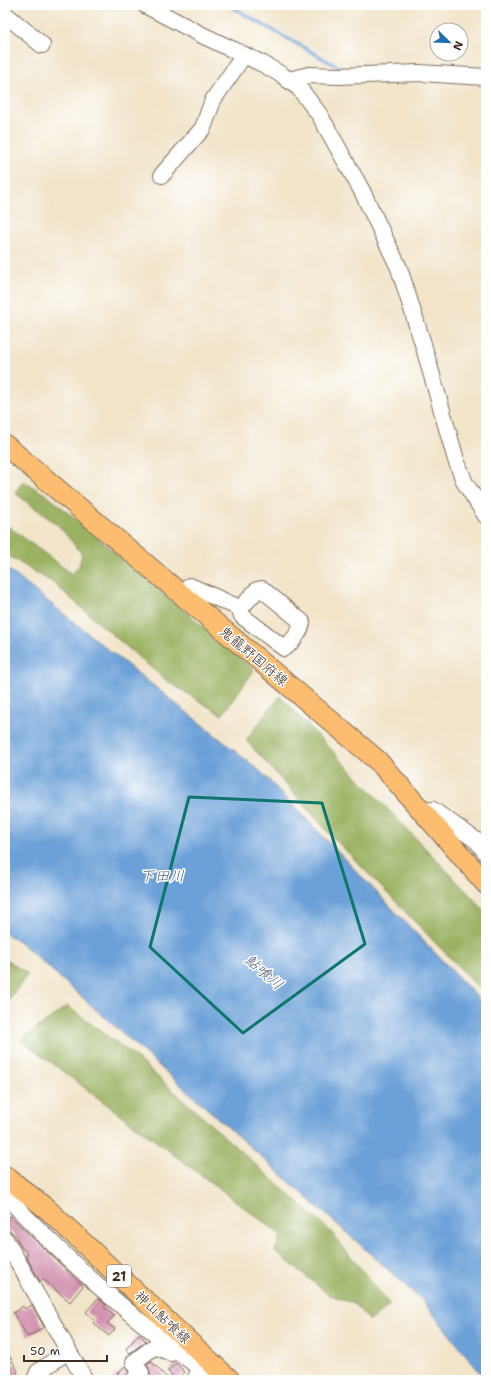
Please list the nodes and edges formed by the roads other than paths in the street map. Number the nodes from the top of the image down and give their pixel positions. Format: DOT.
graph roads {
  1 [pos="145,5"];
  2 [pos="5,14"];
  3 [pos="42,45"];
  4 [pos="244,55"];
  5 [pos="486,77"];
  6 [pos="288,80"];
  7 [pos="162,175"];
  8 [pos="5,445"];
  9 [pos="486,516"];
  10 [pos="181,594"];
  11 [pos="240,609"];
  12 [pos="423,810"];
  13 [pos="486,853"];
  14 [pos="486,884"];
  15 [pos="5,1176"];
  16 [pos="5,1195"];
  17 [pos="5,1239"];
  18 [pos="68,1351"];
  19 [pos="202,1371"];
  20 [pos="35,1380"];
  21 [pos="85,1380"];
  22 [pos="134,1380"];
  23 [pos="230,1380"];
  1 -- 4 [label="street"];
  2 -- 3 [label="street"];
  4 -- 6 [label="street"];
  4 -- 7 [label="street"];
  5 -- 6 [label="street"];
  6 -- 9 [label="street"];
  8 -- 10 [label="main road, 鬼籠野国府線"];
  10 -- 11 [label="street"];
  10 -- 12 [label="main road, 鬼籠野国府線"];
  12 -- 13 [label="street"];
  12 -- 14 [label="main road, 鬼籠野国府線"];
  15 -- 19 [label="main road, 神山鮎喰線 / 21"];
  16 -- 19 [label="street"];
  17 -- 18 [label="street"];
  18 -- 20 [label="street"];
  18 -- 21 [label="street"];
  19 -- 22 [label="street"];
  19 -- 23 [label="main road, 神山鮎喰線 / 21"];
}
